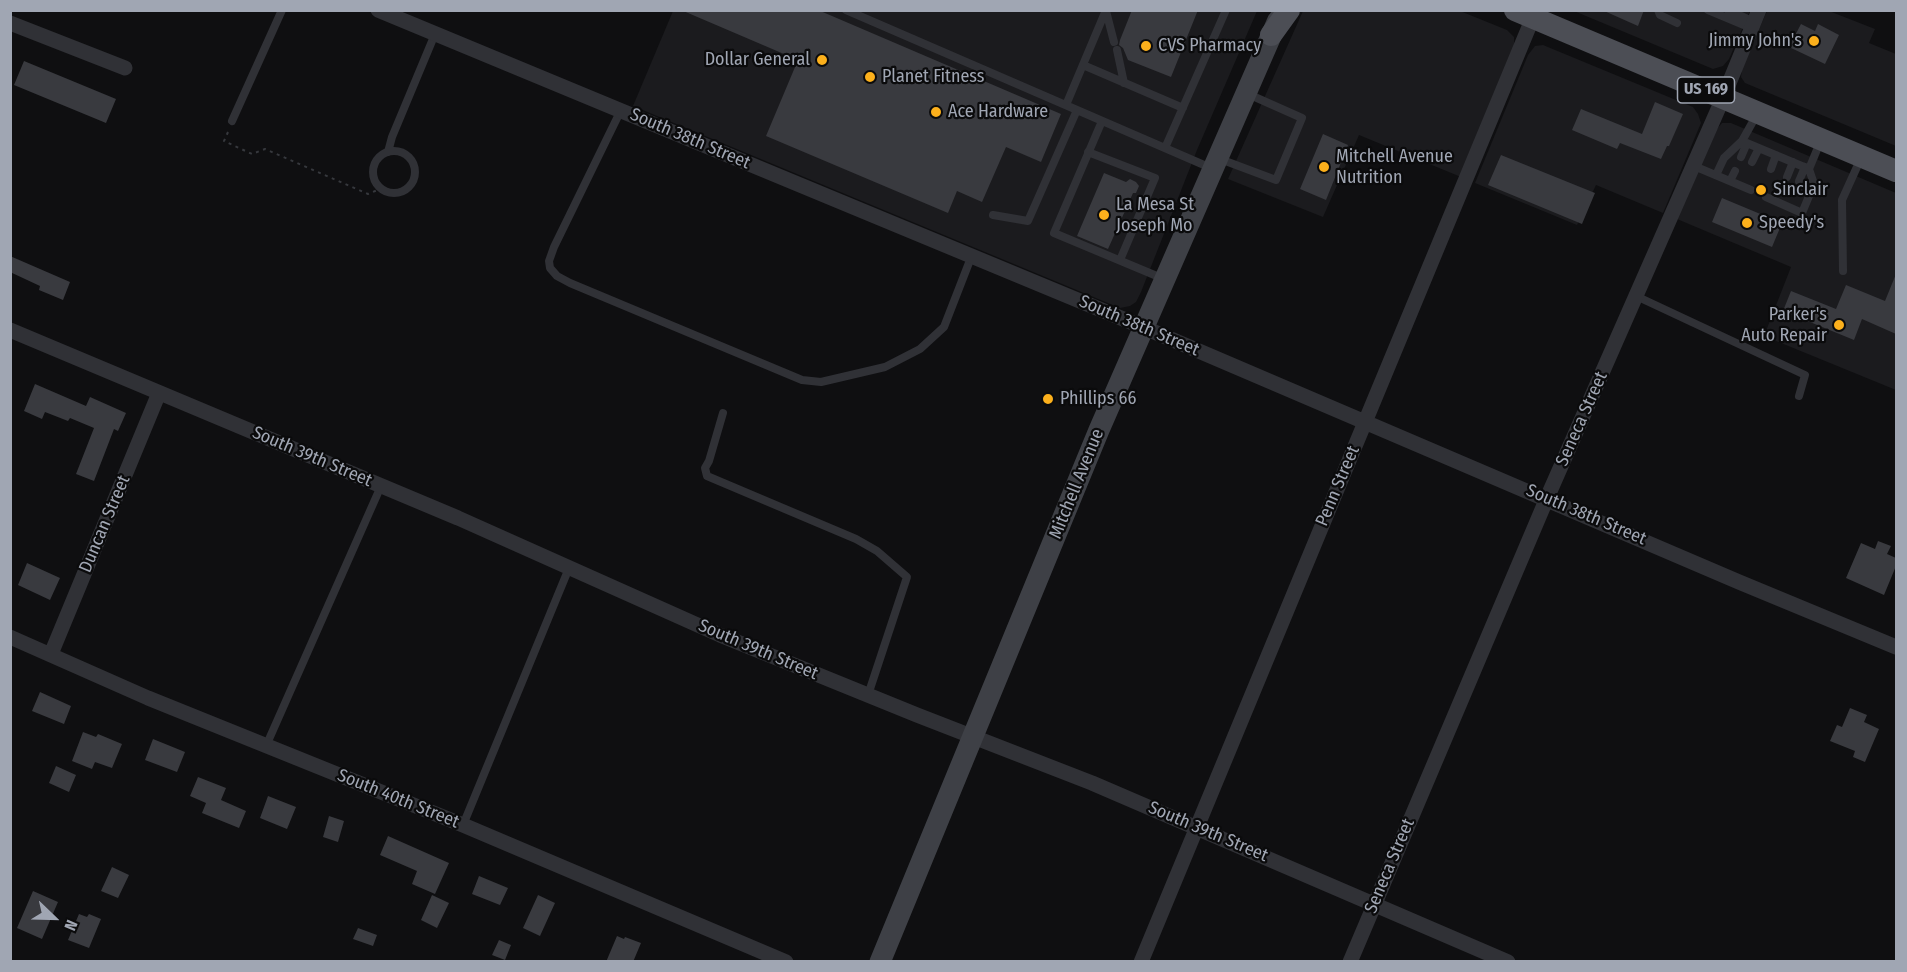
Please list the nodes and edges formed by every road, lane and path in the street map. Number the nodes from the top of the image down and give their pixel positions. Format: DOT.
graph roads {
  1 [pos="282,10"];
  2 [pos="378,10"];
  3 [pos="846,10"];
  4 [pos="1106,10"];
  5 [pos="1226,10"];
  6 [pos="1273,10"];
  7 [pos="1282,10"];
  8 [pos="1289,10"];
  9 [pos="1658,10"];
  10 [pos="1708,10"];
  11 [pos="1728,10"];
  12 [pos="1528,13"];
  13 [pos="1755,20"];
  14 [pos="10,23"];
  15 [pos="1677,23"];
  16 [pos="435,34"];
  17 [pos="1271,35"];
  18 [pos="1114,42"];
  19 [pos="1117,50"];
  20 [pos="1083,65"];
  21 [pos="125,68"];
  22 [pos="1124,83"];
  23 [pos="1246,93"];
  24 [pos="1723,98"];
  25 [pos="1066,105"];
  26 [pos="1183,108"];
  27 [pos="621,110"];
  28 [pos="1077,110"];
  29 [pos="1758,112"];
  30 [pos="232,121"];
  31 [pos="1102,121"];
  32 [pos="1821,139"];
  33 [pos="1745,142"];
  34 [pos="1166,148"];
  35 [pos="1759,148"];
  36 [pos="388,152"];
  37 [pos="1088,152"];
  38 [pos="1776,155"];
  39 [pos="1862,156"];
  40 [pos="1741,157"];
  41 [pos="1752,162"];
  42 [pos="1793,162"];
  43 [pos="1216,164"];
  44 [pos="1694,166"];
  45 [pos="1807,168"];
  46 [pos="1771,169"];
  47 [pos="1735,171"];
  48 [pos="1896,171"];
  49 [pos="1716,175"];
  50 [pos="1746,177"];
  51 [pos="1786,177"];
  52 [pos="1730,182"];
  53 [pos="1798,182"];
  54 [pos="1742,187"];
  55 [pos="380,189"];
  56 [pos="1751,190"];
  57 [pos="1780,191"];
  58 [pos="1792,196"];
  59 [pos="1767,197"];
  60 [pos="1776,201"];
  61 [pos="1788,207"];
  62 [pos="993,215"];
  63 [pos="972,255"];
  64 [pos="1120,260"];
  65 [pos="1843,271"];
  66 [pos="1166,279"];
  67 [pos="1636,296"];
  68 [pos="1145,328"];
  69 [pos="10,330"];
  70 [pos="159,393"];
  71 [pos="1798,396"];
  72 [pos="723,413"];
  73 [pos="1365,422"];
  74 [pos="381,486"];
  75 [pos="1547,498"];
  76 [pos="569,568"];
  77 [pos="10,637"];
  78 [pos="1896,646"];
  79 [pos="51,654"];
  80 [pos="868,695"];
  81 [pos="973,736"];
  82 [pos="266,746"];
  83 [pos="463,825"];
  84 [pos="1196,826"];
  85 [pos="1374,904"];
  86 [pos="786,962"];
  87 [pos="880,962"];
  88 [pos="1141,962"];
  89 [pos="1350,962"];
  90 [pos="1508,962"];
  1 -- 30 [label="lane"];
  2 -- 16 [label="street, South 38th Street"];
  3 -- 25 [label="lane"];
  4 -- 18 [label="lane"];
  4 -- 20 [label="lane"];
  5 -- 26 [label="lane"];
  6 -- 17 [label="main road"];
  7 -- 17 [label="street, Mitchell Avenue"];
  8 -- 17 [label="main road"];
  9 -- 15 [label="lane"];
  10 -- 13 [label="lane"];
  11 -- 13 [label="lane"];
  12 -- 24 [label="main road, US 169"];
  12 -- 73 [label="street, Penn Street"];
  13 -- 24 [label="street, Seneca Street"];
  14 -- 21 [label="street"];
  16 -- 27 [label="street, South 38th Street"];
  16 -- 36 [label="lane"];
  17 -- 23 [label="street, Mitchell Avenue"];
  19 -- 22 [label="lane"];
  20 -- 22 [label="lane"];
  20 -- 25 [label="lane"];
  22 -- 26 [label="lane"];
  23 -- 43 [label="street, Mitchell Avenue"];
  23 -- 43 [label="lane"];
  24 -- 29 [label="main road, US 169"];
  24 -- 44 [label="street, Seneca Street"];
  25 -- 28 [label="lane"];
  26 -- 34 [label="lane"];
  27 -- 63 [label="street, South 38th Street"];
  27 -- 63 [label="lane"];
  28 -- 31 [label="lane"];
  28 -- 62 [label="lane"];
  29 -- 32 [label="main road, US 169"];
  29 -- 33 [label="lane"];
  30 -- 55 [label="path"];
  31 -- 34 [label="lane"];
  31 -- 37 [label="lane"];
  32 -- 39 [label="main road, US 169"];
  32 -- 45 [label="lane"];
  33 -- 35 [label="lane"];
  33 -- 40 [label="lane"];
  33 -- 49 [label="lane"];
  34 -- 43 [label="lane"];
  35 -- 38 [label="lane"];
  35 -- 41 [label="lane"];
  36 -- 55 [label="lane"];
  36 -- 55 [label="lane"];
  37 -- 64 [label="lane"];
  37 -- 64 [label="lane"];
  38 -- 42 [label="lane"];
  38 -- 46 [label="lane"];
  39 -- 48 [label="main road, US 169"];
  39 -- 65 [label="lane"];
  42 -- 45 [label="lane"];
  42 -- 51 [label="lane"];
  43 -- 66 [label="street, Mitchell Avenue"];
  44 -- 49 [label="lane"];
  44 -- 67 [label="street, Seneca Street"];
  45 -- 53 [label="lane"];
  45 -- 61 [label="lane"];
  47 -- 52 [label="lane"];
  49 -- 52 [label="lane"];
  50 -- 54 [label="lane"];
  52 -- 54 [label="lane"];
  54 -- 56 [label="lane"];
  57 -- 60 [label="lane"];
  58 -- 61 [label="lane"];
  59 -- 60 [label="lane"];
  60 -- 61 [label="lane"];
  63 -- 68 [label="street, South 38th Street"];
  64 -- 66 [label="lane"];
  66 -- 68 [label="street, Mitchell Avenue"];
  67 -- 71 [label="lane"];
  67 -- 75 [label="street, Seneca Street"];
  68 -- 73 [label="street, South 38th Street"];
  68 -- 81 [label="street, Mitchell Avenue"];
  69 -- 70 [label="street, South 39th Street"];
  70 -- 74 [label="street, South 39th Street"];
  70 -- 79 [label="street, Duncan Street"];
  72 -- 80 [label="lane"];
  73 -- 75 [label="street, South 38th Street"];
  73 -- 84 [label="street, Penn Street"];
  74 -- 76 [label="street, South 39th Street"];
  74 -- 82 [label="lane"];
  75 -- 78 [label="street, South 38th Street"];
  75 -- 85 [label="street, Seneca Street"];
  76 -- 80 [label="street, South 39th Street"];
  76 -- 83 [label="lane"];
  77 -- 79 [label="street, South 40th Street"];
  79 -- 82 [label="street, South 40th Street"];
  80 -- 81 [label="street, South 39th Street"];
  81 -- 84 [label="street, South 39th Street"];
  81 -- 87 [label="street, Mitchell Avenue"];
  82 -- 83 [label="street, South 40th Street"];
  83 -- 86 [label="street, South 40th Street"];
  84 -- 85 [label="street, South 39th Street"];
  84 -- 88 [label="street, Penn Street"];
  85 -- 89 [label="street, Seneca Street"];
  85 -- 90 [label="street, South 39th Street"];
}
